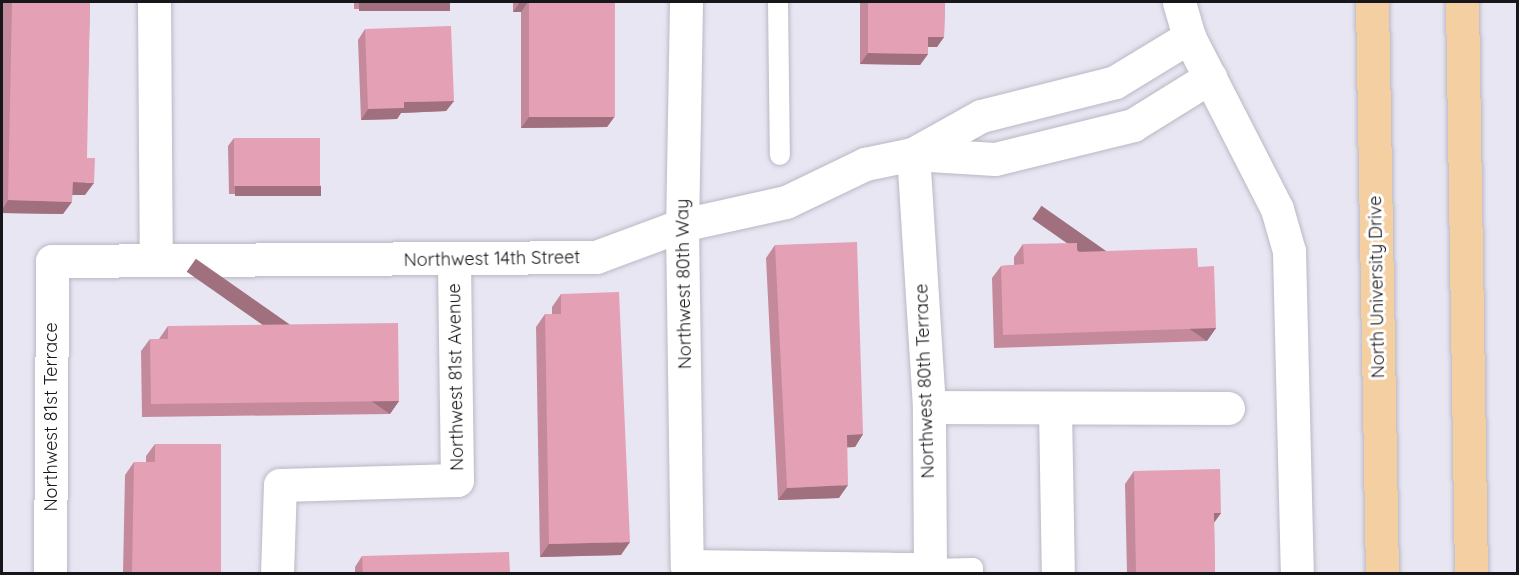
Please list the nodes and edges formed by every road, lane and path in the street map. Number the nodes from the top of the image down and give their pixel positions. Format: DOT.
graph roads {
  1 [pos="154,2"];
  2 [pos="686,2"];
  3 [pos="778,2"];
  4 [pos="1179,2"];
  5 [pos="1372,2"];
  6 [pos="1462,2"];
  7 [pos="1189,37"];
  8 [pos="1210,77"];
  9 [pos="913,154"];
  10 [pos="780,155"];
  11 [pos="682,225"];
  12 [pos="156,260"];
  13 [pos="454,260"];
  14 [pos="52,261"];
  15 [pos="929,408"];
  16 [pos="1228,408"];
  17 [pos="1056,409"];
  18 [pos="930,569"];
  19 [pos="891,571"];
  20 [pos="50,573"];
  21 [pos="277,573"];
  22 [pos="973,573"];
  23 [pos="1059,573"];
  24 [pos="1296,573"];
  25 [pos="1382,573"];
  26 [pos="1472,573"];
  1 -- 12 [label="street"];
  2 -- 11 [label="street, Northwest 80th Way"];
  3 -- 10 [label="lane"];
  4 -- 7 [label="street"];
  5 -- 25 [label="main road, North University Drive"];
  6 -- 26 [label="main road"];
  7 -- 8 [label="street"];
  7 -- 9 [label="street, Northwest 14th Street"];
  8 -- 9 [label="street, Northwest 14th Street"];
  8 -- 24 [label="street"];
  9 -- 11 [label="street, Northwest 14th Street"];
  9 -- 15 [label="street, Northwest 80th Terrace"];
  11 -- 13 [label="street, Northwest 14th Street"];
  11 -- 19 [label="street, Northwest 80th Way"];
  12 -- 13 [label="street, Northwest 14th Street"];
  12 -- 14 [label="street, Northwest 14th Street"];
  13 -- 21 [label="street, Northwest 81st Avenue"];
  14 -- 20 [label="street, Northwest 81st Terrace"];
  15 -- 17 [label="street"];
  15 -- 18 [label="street, Northwest 80th Terrace"];
  16 -- 17 [label="street"];
  17 -- 23 [label="street"];
  18 -- 19 [label="street"];
  18 -- 22 [label="lane"];
}
